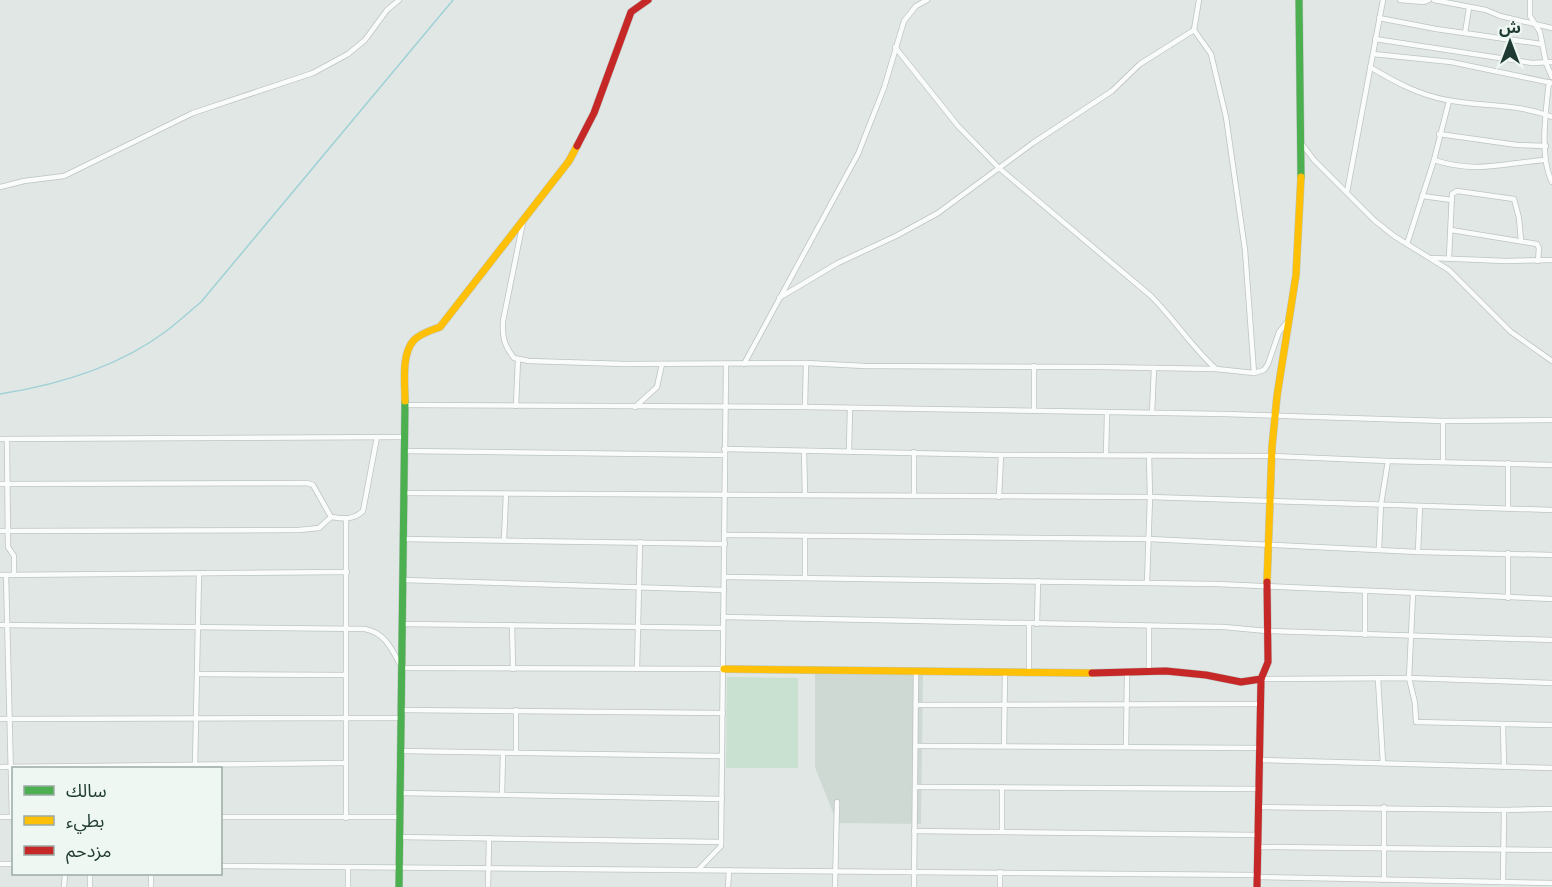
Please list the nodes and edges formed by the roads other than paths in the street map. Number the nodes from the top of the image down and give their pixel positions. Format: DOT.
graph roads {
  1 [pos="399,0"];
  2 [pos="648,0"];
  3 [pos="927,0"];
  4 [pos="1199,0"];
  5 [pos="1299,0"];
  6 [pos="1383,0"];
  7 [pos="1390,0"];
  8 [pos="1400,0"];
  9 [pos="1431,0"];
  10 [pos="1476,0"];
  11 [pos="1530,0"];
  12 [pos="1469,8"];
  13 [pos="1476,9"];
  14 [pos="1379,18"];
  15 [pos="1537,26"];
  16 [pos="1552,28"];
  17 [pos="1194,30"];
  18 [pos="1465,33"];
  19 [pos="1375,39"];
  20 [pos="1541,44"];
  21 [pos="895,47"];
  22 [pos="1373,54"];
  23 [pos="1552,62"];
  24 [pos="1546,63"];
  25 [pos="1370,68"];
  26 [pos="1552,76"];
  27 [pos="1551,82"];
  28 [pos="1449,101"];
  29 [pos="1546,114"];
  30 [pos="1552,117"];
  31 [pos="1439,134"];
  32 [pos="1299,140"];
  33 [pos="1546,146"];
  34 [pos="1434,160"];
  35 [pos="1546,160"];
  36 [pos="999,168"];
  37 [pos="1552,182"];
  38 [pos="0,187"];
  39 [pos="1347,192"];
  40 [pos="1422,196"];
  41 [pos="1452,200"];
  42 [pos="524,219"];
  43 [pos="1451,230"];
  44 [pos="1521,241"];
  45 [pos="1407,244"];
  46 [pos="1432,258"];
  47 [pos="1449,258"];
  48 [pos="1552,260"];
  49 [pos="1538,261"];
  50 [pos="779,298"];
  51 [pos="1288,321"];
  52 [pos="518,359"];
  53 [pos="1552,362"];
  54 [pos="806,363"];
  55 [pos="663,364"];
  56 [pos="726,364"];
  57 [pos="744,364"];
  58 [pos="1034,366"];
  59 [pos="1154,368"];
  60 [pos="1216,369"];
  61 [pos="1254,373"];
  62 [pos="404,405"];
  63 [pos="516,406"];
  64 [pos="635,407"];
  65 [pos="724,407"];
  66 [pos="805,407"];
  67 [pos="850,408"];
  68 [pos="1034,411"];
  69 [pos="1152,413"];
  70 [pos="1107,414"];
  71 [pos="1275,416"];
  72 [pos="1552,420"];
  73 [pos="1443,421"];
  74 [pos="377,437"];
  75 [pos="404,437"];
  76 [pos="0,439"];
  77 [pos="7,439"];
  78 [pos="404,451"];
  79 [pos="804,451"];
  80 [pos="849,451"];
  81 [pos="724,452"];
  82 [pos="914,452"];
  83 [pos="1001,454"];
  84 [pos="1106,455"];
  85 [pos="1149,455"];
  86 [pos="1272,456"];
  87 [pos="1388,461"];
  88 [pos="1443,462"];
  89 [pos="1508,463"];
  90 [pos="1552,465"];
  91 [pos="0,484"];
  92 [pos="7,484"];
  93 [pos="403,493"];
  94 [pos="506,494"];
  95 [pos="724,495"];
  96 [pos="805,495"];
  97 [pos="914,495"];
  98 [pos="999,497"];
  99 [pos="1150,497"];
  100 [pos="1269,502"];
  101 [pos="1381,504"];
  102 [pos="1420,506"];
  103 [pos="1508,508"];
  104 [pos="1552,510"];
  105 [pos="331,517"];
  106 [pos="346,519"];
  107 [pos="0,531"];
  108 [pos="8,531"];
  109 [pos="725,535"];
  110 [pos="805,537"];
  111 [pos="403,539"];
  112 [pos="1149,539"];
  113 [pos="504,540"];
  114 [pos="640,542"];
  115 [pos="725,544"];
  116 [pos="1268,546"];
  117 [pos="1379,549"];
  118 [pos="1418,552"];
  119 [pos="1508,553"];
  120 [pos="1552,555"];
  121 [pos="346,572"];
  122 [pos="199,573"];
  123 [pos="0,575"];
  124 [pos="6,575"];
  125 [pos="14,575"];
  126 [pos="724,577"];
  127 [pos="805,578"];
  128 [pos="402,580"];
  129 [pos="1038,581"];
  130 [pos="1147,583"];
  131 [pos="1267,587"];
  132 [pos="639,588"];
  133 [pos="724,590"];
  134 [pos="1365,591"];
  135 [pos="1413,594"];
  136 [pos="1508,598"];
  137 [pos="1552,598"];
  138 [pos="723,617"];
  139 [pos="402,624"];
  140 [pos="1029,624"];
  141 [pos="1037,624"];
  142 [pos="0,625"];
  143 [pos="8,625"];
  144 [pos="512,625"];
  145 [pos="1149,626"];
  146 [pos="198,627"];
  147 [pos="638,627"];
  148 [pos="723,628"];
  149 [pos="346,629"];
  150 [pos="1267,631"];
  151 [pos="1365,635"];
  152 [pos="1411,636"];
  153 [pos="1552,640"];
  154 [pos="402,668"];
  155 [pos="513,669"];
  156 [pos="637,669"];
  157 [pos="724,669"];
  158 [pos="1149,670"];
  159 [pos="916,671"];
  160 [pos="1005,672"];
  161 [pos="1029,673"];
  162 [pos="1127,673"];
  163 [pos="197,674"];
  164 [pos="346,675"];
  165 [pos="1409,678"];
  166 [pos="1261,679"];
  167 [pos="1378,679"];
  168 [pos="1552,683"];
  169 [pos="1127,704"];
  170 [pos="916,705"];
  171 [pos="1004,705"];
  172 [pos="1260,705"];
  173 [pos="516,710"];
  174 [pos="723,713"];
  175 [pos="401,714"];
  176 [pos="196,718"];
  177 [pos="346,718"];
  178 [pos="0,719"];
  179 [pos="10,719"];
  180 [pos="1503,724"];
  181 [pos="1552,725"];
  182 [pos="916,746"];
  183 [pos="1004,746"];
  184 [pos="1126,747"];
  185 [pos="1260,748"];
  186 [pos="401,751"];
  187 [pos="503,753"];
  188 [pos="516,753"];
  189 [pos="722,756"];
  190 [pos="1259,760"];
  191 [pos="1383,763"];
  192 [pos="346,764"];
  193 [pos="1504,766"];
  194 [pos="0,767"];
  195 [pos="11,767"];
  196 [pos="195,767"];
  197 [pos="1552,768"];
  198 [pos="916,786"];
  199 [pos="1002,787"];
  200 [pos="1259,789"];
  201 [pos="12,792"];
  202 [pos="400,793"];
  203 [pos="502,795"];
  204 [pos="722,799"];
  205 [pos="837,802"];
  206 [pos="1259,807"];
  207 [pos="1384,807"];
  208 [pos="1552,809"];
  209 [pos="1504,810"];
  210 [pos="400,817"];
  211 [pos="222,818"];
  212 [pos="346,818"];
  213 [pos="914,831"];
  214 [pos="1002,832"];
  215 [pos="1258,835"];
  216 [pos="400,837"];
  217 [pos="489,838"];
  218 [pos="721,842"];
  219 [pos="1258,847"];
  220 [pos="1384,848"];
  221 [pos="1504,850"];
  222 [pos="1552,850"];
  223 [pos="222,866"];
  224 [pos="348,867"];
  225 [pos="399,868"];
  226 [pos="489,868"];
  227 [pos="699,870"];
  228 [pos="729,870"];
  229 [pos="835,871"];
  230 [pos="915,872"];
  231 [pos="1000,872"];
  232 [pos="1257,876"];
  233 [pos="1361,880"];
  234 [pos="1384,880"];
  235 [pos="1503,882"];
  236 [pos="1480,884"];
  237 [pos="1552,884"];
  238 [pos="348,887"];
  239 [pos="399,887"];
  240 [pos="488,887"];
  241 [pos="728,887"];
  242 [pos="835,887"];
  243 [pos="914,887"];
  244 [pos="1000,887"];
  245 [pos="1257,887"];
  246 [pos="1361,887"];
  1 -- 38 [label="street"];
  2 -- 42 [label="street"];
  3 -- 21 [label="street"];
  4 -- 17 [label="street"];
  5 -- 32 [label="street"];
  6 -- 7 [label="street"];
  6 -- 14 [label="street"];
  8 -- 9 [label="street"];
  9 -- 12 [label="street"];
  10 -- 13 [label="street"];
  11 -- 15 [label="street"];
  12 -- 13 [label="street"];
  12 -- 18 [label="street"];
  13 -- 15 [label="street"];
  14 -- 18 [label="street"];
  14 -- 19 [label="street"];
  15 -- 16 [label="street"];
  15 -- 20 [label="street"];
  17 -- 36 [label="street"];
  17 -- 61 [label="street"];
  18 -- 20 [label="street"];
  19 -- 22 [label="street"];
  19 -- 24 [label="street"];
  20 -- 24 [label="street"];
  21 -- 36 [label="street"];
  21 -- 50 [label="street"];
  22 -- 25 [label="street"];
  22 -- 27 [label="street"];
  23 -- 24 [label="street"];
  24 -- 26 [label="street"];
  25 -- 28 [label="street"];
  25 -- 39 [label="street"];
  27 -- 29 [label="street"];
  28 -- 29 [label="street"];
  28 -- 31 [label="street"];
  29 -- 30 [label="street"];
  29 -- 33 [label="street"];
  31 -- 33 [label="street"];
  31 -- 34 [label="street"];
  32 -- 39 [label="street"];
  32 -- 51 [label="street"];
  33 -- 35 [label="street"];
  34 -- 35 [label="street"];
  34 -- 40 [label="street"];
  35 -- 37 [label="street"];
  36 -- 50 [label="street"];
  36 -- 60 [label="street"];
  39 -- 45 [label="street"];
  40 -- 41 [label="street"];
  40 -- 45 [label="street"];
  41 -- 43 [label="street"];
  41 -- 44 [label="street"];
  42 -- 52 [label="street"];
  42 -- 62 [label="street"];
  43 -- 44 [label="street"];
  43 -- 47 [label="street"];
  44 -- 49 [label="street"];
  45 -- 46 [label="street"];
  46 -- 47 [label="street"];
  46 -- 53 [label="street"];
  47 -- 49 [label="street"];
  48 -- 49 [label="street"];
  50 -- 57 [label="street"];
  51 -- 61 [label="street"];
  51 -- 71 [label="street"];
  52 -- 55 [label="street"];
  52 -- 63 [label="street"];
  54 -- 57 [label="street"];
  54 -- 58 [label="street"];
  54 -- 66 [label="street"];
  55 -- 56 [label="street"];
  55 -- 64 [label="street"];
  56 -- 57 [label="street"];
  56 -- 65 [label="street"];
  58 -- 59 [label="street"];
  58 -- 68 [label="street"];
  59 -- 60 [label="street"];
  59 -- 69 [label="street"];
  60 -- 61 [label="street"];
  62 -- 63 [label="street"];
  62 -- 75 [label="street"];
  63 -- 64 [label="street"];
  64 -- 65 [label="street"];
  65 -- 66 [label="street"];
  65 -- 81 [label="street"];
  66 -- 67 [label="street"];
  67 -- 68 [label="street"];
  67 -- 80 [label="street"];
  68 -- 70 [label="street"];
  69 -- 70 [label="street"];
  69 -- 71 [label="street"];
  70 -- 84 [label="street"];
  71 -- 73 [label="street"];
  71 -- 86 [label="street"];
  72 -- 73 [label="street"];
  73 -- 88 [label="street"];
  74 -- 75 [label="street"];
  74 -- 77 [label="street"];
  74 -- 106 [label="street"];
  75 -- 78 [label="street"];
  76 -- 77 [label="street"];
  77 -- 92 [label="street"];
  78 -- 81 [label="street"];
  78 -- 93 [label="street"];
  79 -- 80 [label="street"];
  79 -- 81 [label="street"];
  79 -- 96 [label="street"];
  80 -- 82 [label="street"];
  81 -- 95 [label="street"];
  82 -- 83 [label="street"];
  82 -- 97 [label="street"];
  83 -- 84 [label="street"];
  83 -- 98 [label="street"];
  84 -- 85 [label="street"];
  85 -- 86 [label="street"];
  85 -- 99 [label="street"];
  86 -- 87 [label="street"];
  86 -- 100 [label="street"];
  87 -- 88 [label="street"];
  87 -- 101 [label="street"];
  88 -- 89 [label="street"];
  89 -- 90 [label="street"];
  89 -- 103 [label="street"];
  91 -- 92 [label="street"];
  92 -- 105 [label="street"];
  92 -- 108 [label="street"];
  93 -- 94 [label="street"];
  93 -- 111 [label="street"];
  94 -- 95 [label="street"];
  94 -- 113 [label="street"];
  95 -- 96 [label="street"];
  95 -- 109 [label="street"];
  96 -- 97 [label="street"];
  97 -- 98 [label="street"];
  98 -- 99 [label="street"];
  99 -- 100 [label="street"];
  99 -- 112 [label="street"];
  100 -- 101 [label="street"];
  100 -- 116 [label="street"];
  101 -- 102 [label="street"];
  101 -- 117 [label="street"];
  102 -- 103 [label="street"];
  102 -- 118 [label="street"];
  103 -- 104 [label="street"];
  105 -- 106 [label="street"];
  105 -- 108 [label="street"];
  106 -- 121 [label="street"];
  107 -- 108 [label="street"];
  108 -- 125 [label="street"];
  109 -- 110 [label="street"];
  109 -- 115 [label="street"];
  110 -- 112 [label="street"];
  110 -- 127 [label="street"];
  111 -- 113 [label="street"];
  111 -- 128 [label="street"];
  112 -- 116 [label="street"];
  112 -- 130 [label="street"];
  113 -- 114 [label="street"];
  114 -- 115 [label="street"];
  114 -- 132 [label="street"];
  115 -- 126 [label="street"];
  116 -- 117 [label="street"];
  116 -- 131 [label="street"];
  117 -- 118 [label="street"];
  118 -- 119 [label="street"];
  119 -- 120 [label="street"];
  119 -- 136 [label="street"];
  121 -- 122 [label="street"];
  121 -- 149 [label="street"];
  122 -- 125 [label="street"];
  122 -- 146 [label="street"];
  123 -- 124 [label="street"];
  124 -- 125 [label="street"];
  124 -- 143 [label="street"];
  126 -- 127 [label="street"];
  126 -- 133 [label="street"];
  127 -- 129 [label="street"];
  128 -- 132 [label="street"];
  128 -- 139 [label="street"];
  129 -- 130 [label="street"];
  129 -- 141 [label="street"];
  130 -- 131 [label="street"];
  131 -- 134 [label="street"];
  131 -- 150 [label="street"];
  132 -- 133 [label="street"];
  132 -- 147 [label="street"];
  133 -- 138 [label="street"];
  134 -- 135 [label="street"];
  134 -- 151 [label="street"];
  135 -- 136 [label="street"];
  135 -- 152 [label="street"];
  136 -- 137 [label="street"];
  138 -- 140 [label="street"];
  138 -- 148 [label="street"];
  139 -- 144 [label="street"];
  139 -- 154 [label="street"];
  140 -- 141 [label="street"];
  140 -- 161 [label="street"];
  141 -- 145 [label="street"];
  142 -- 143 [label="street"];
  143 -- 146 [label="street"];
  143 -- 179 [label="street"];
  144 -- 147 [label="street"];
  144 -- 155 [label="street"];
  145 -- 150 [label="street"];
  145 -- 158 [label="street"];
  146 -- 149 [label="street"];
  146 -- 163 [label="street"];
  147 -- 148 [label="street"];
  147 -- 156 [label="street"];
  148 -- 157 [label="street"];
  149 -- 154 [label="street"];
  149 -- 164 [label="street"];
  150 -- 151 [label="street"];
  150 -- 166 [label="street"];
  151 -- 152 [label="street"];
  152 -- 153 [label="street"];
  152 -- 165 [label="street"];
  154 -- 155 [label="street"];
  154 -- 175 [label="street"];
  155 -- 156 [label="street"];
  156 -- 157 [label="street"];
  157 -- 159 [label="street"];
  157 -- 174 [label="street"];
  158 -- 162 [label="street"];
  158 -- 166 [label="street"];
  159 -- 160 [label="street"];
  159 -- 170 [label="street"];
  160 -- 161 [label="street"];
  160 -- 171 [label="street"];
  161 -- 162 [label="street"];
  162 -- 169 [label="street"];
  163 -- 164 [label="street"];
  163 -- 176 [label="street"];
  164 -- 177 [label="street"];
  165 -- 167 [label="street"];
  165 -- 168 [label="street"];
  165 -- 180 [label="street"];
  166 -- 167 [label="street"];
  166 -- 172 [label="street"];
  167 -- 191 [label="street"];
  169 -- 171 [label="street"];
  169 -- 172 [label="street"];
  169 -- 184 [label="street"];
  170 -- 171 [label="street"];
  170 -- 182 [label="street"];
  171 -- 183 [label="street"];
  172 -- 185 [label="street"];
  173 -- 174 [label="street"];
  173 -- 175 [label="street"];
  173 -- 188 [label="street"];
  174 -- 189 [label="street"];
  175 -- 177 [label="street"];
  175 -- 186 [label="street"];
  176 -- 177 [label="street"];
  176 -- 179 [label="street"];
  176 -- 196 [label="street"];
  177 -- 192 [label="street"];
  178 -- 179 [label="street"];
  179 -- 195 [label="street"];
  180 -- 181 [label="street"];
  180 -- 193 [label="street"];
  182 -- 183 [label="street"];
  182 -- 198 [label="street"];
  183 -- 184 [label="street"];
  184 -- 185 [label="street"];
  185 -- 190 [label="street"];
  186 -- 187 [label="street"];
  186 -- 202 [label="street"];
  187 -- 188 [label="street"];
  187 -- 203 [label="street"];
  188 -- 189 [label="street"];
  189 -- 204 [label="street"];
  190 -- 191 [label="street"];
  190 -- 200 [label="street"];
  191 -- 193 [label="street"];
  192 -- 196 [label="street"];
  192 -- 212 [label="street"];
  193 -- 197 [label="street"];
  194 -- 195 [label="street"];
  195 -- 196 [label="street"];
  195 -- 201 [label="street"];
  198 -- 199 [label="street"];
  198 -- 213 [label="street"];
  199 -- 200 [label="street"];
  199 -- 214 [label="street"];
  200 -- 206 [label="street"];
  202 -- 203 [label="street"];
  202 -- 210 [label="street"];
  203 -- 204 [label="street"];
  204 -- 218 [label="street"];
  205 -- 229 [label="street"];
  206 -- 207 [label="street"];
  206 -- 215 [label="street"];
  207 -- 209 [label="street"];
  207 -- 220 [label="street"];
  208 -- 209 [label="street"];
  209 -- 221 [label="street"];
  210 -- 212 [label="street"];
  210 -- 216 [label="street"];
  211 -- 212 [label="street"];
  213 -- 214 [label="street"];
  213 -- 230 [label="street"];
  214 -- 215 [label="street"];
  215 -- 219 [label="street"];
  216 -- 217 [label="street"];
  216 -- 225 [label="street"];
  217 -- 218 [label="street"];
  217 -- 226 [label="street"];
  218 -- 227 [label="street"];
  219 -- 220 [label="street"];
  219 -- 232 [label="street"];
  220 -- 221 [label="street"];
  220 -- 234 [label="street"];
  221 -- 222 [label="street"];
  221 -- 235 [label="street"];
  223 -- 224 [label="street"];
  224 -- 225 [label="street"];
  224 -- 238 [label="street"];
  225 -- 226 [label="street"];
  225 -- 239 [label="street"];
  226 -- 227 [label="street"];
  226 -- 240 [label="street"];
  227 -- 228 [label="street"];
  228 -- 229 [label="street"];
  228 -- 241 [label="street"];
  229 -- 230 [label="street"];
  229 -- 242 [label="street"];
  230 -- 231 [label="street"];
  230 -- 243 [label="street"];
  231 -- 232 [label="street"];
  231 -- 244 [label="street"];
  232 -- 233 [label="street"];
  232 -- 245 [label="street"];
  233 -- 234 [label="street"];
  233 -- 246 [label="street"];
  234 -- 236 [label="street"];
  235 -- 236 [label="street"];
  235 -- 237 [label="street"];
}
